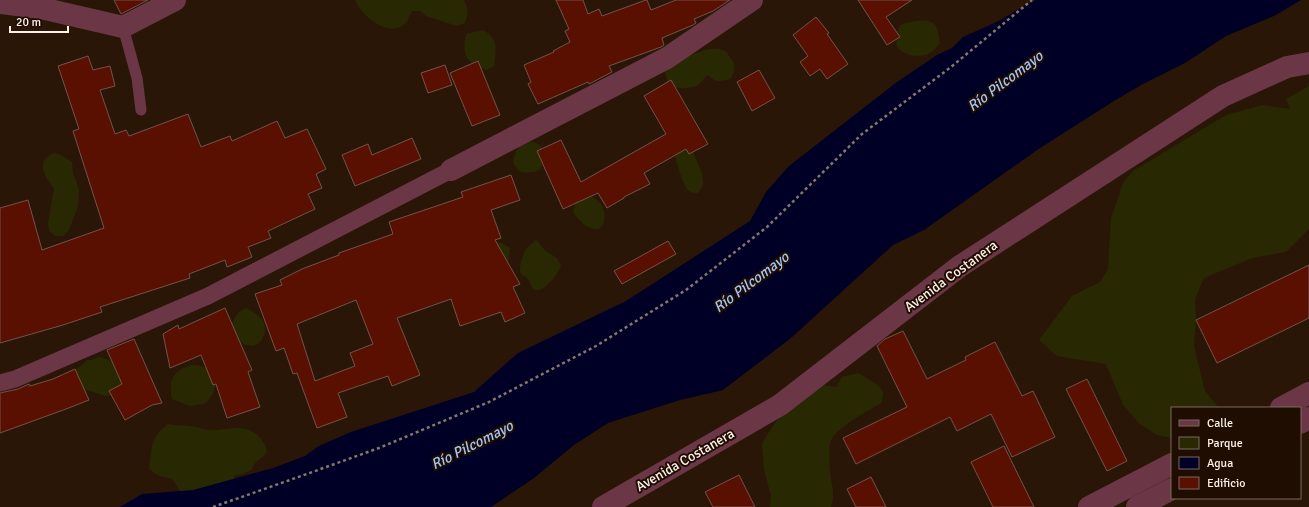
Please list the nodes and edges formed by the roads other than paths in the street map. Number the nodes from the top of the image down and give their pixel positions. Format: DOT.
graph roads {
  1 [pos="175,0"];
  2 [pos="752,0"];
  3 [pos="0,3"];
  4 [pos="123,27"];
  5 [pos="1309,63"];
  6 [pos="141,110"];
  7 [pos="451,170"];
  8 [pos="0,383"];
  9 [pos="1309,393"];
  10 [pos="1283,407"];
  11 [pos="1171,465"];
  12 [pos="1171,490"];
  13 [pos="604,507"];
  14 [pos="1089,507"];
  15 [pos="1137,507"];
  1 -- 4 [label="street"];
  2 -- 7 [label="street"];
  3 -- 4 [label="street"];
  4 -- 6 [label="lane"];
  5 -- 13 [label="street, Avenida Costanera"];
  7 -- 8 [label="street"];
  9 -- 10 [label="street"];
  11 -- 14 [label="street"];
  12 -- 15 [label="street"];
}
